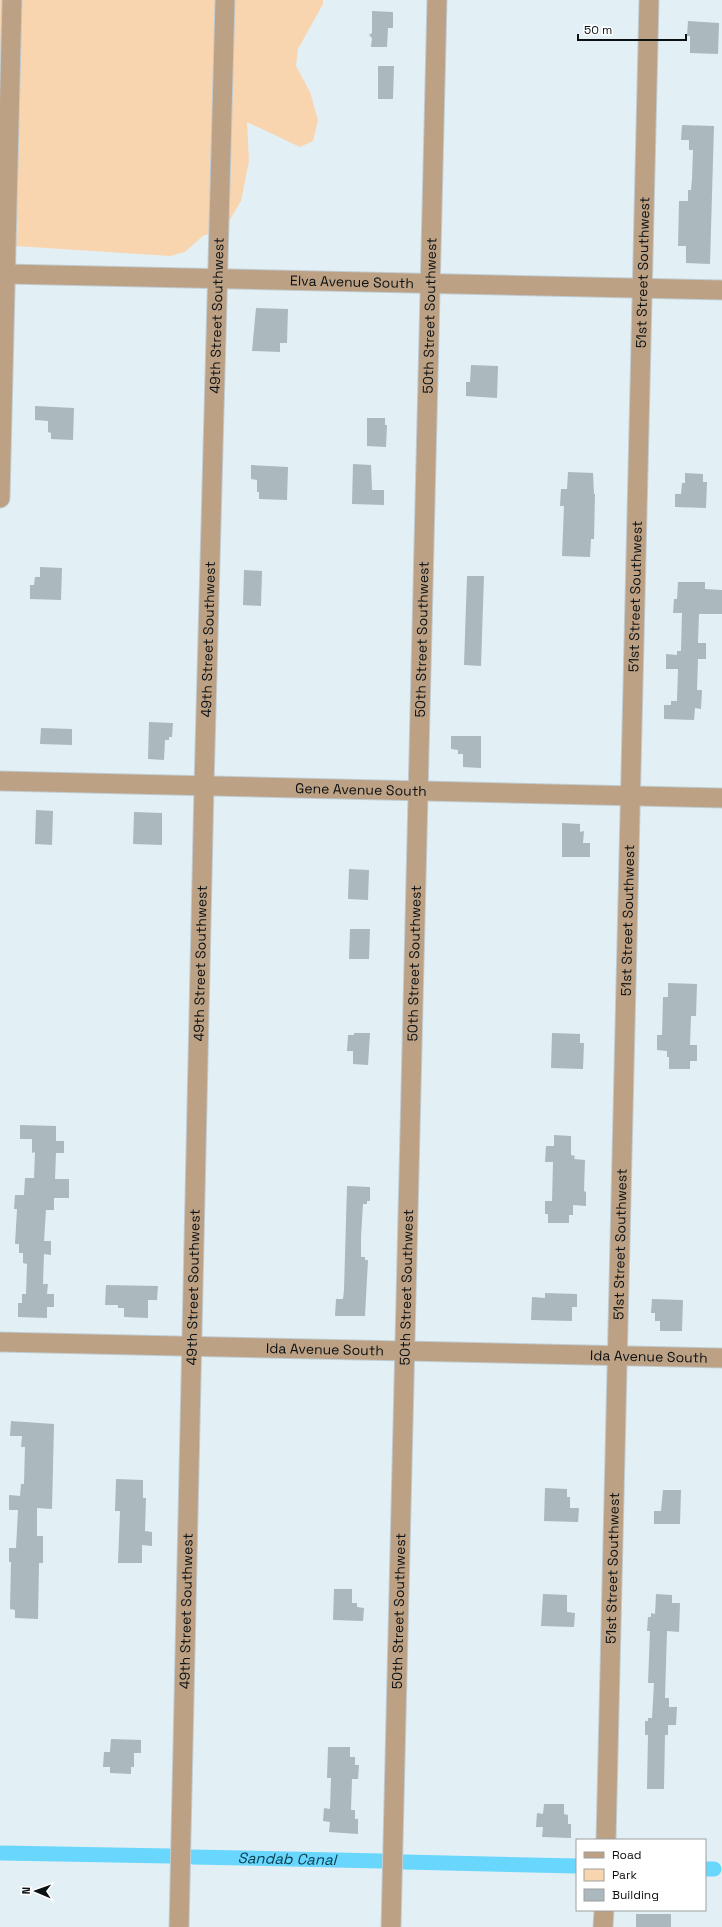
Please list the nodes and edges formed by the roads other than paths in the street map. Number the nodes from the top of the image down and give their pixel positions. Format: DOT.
graph roads {
  1 [pos="12,0"];
  2 [pos="225,0"];
  3 [pos="437,0"];
  4 [pos="649,0"];
  5 [pos="5,48"];
  6 [pos="4,266"];
  7 [pos="218,278"];
  8 [pos="430,284"];
  9 [pos="643,288"];
  10 [pos="722,290"];
  11 [pos="0,472"];
  12 [pos="0,498"];
  13 [pos="0,781"];
  14 [pos="204,786"];
  15 [pos="418,791"];
  16 [pos="631,796"];
  17 [pos="722,798"];
  18 [pos="0,1342"];
  19 [pos="192,1346"];
  20 [pos="405,1350"];
  21 [pos="616,1356"];
  22 [pos="722,1358"];
  23 [pos="606,1839"];
  24 [pos="604,1911"];
  25 [pos="179,1927"];
  26 [pos="391,1927"];
  27 [pos="603,1927"];
  1 -- 5 [label="street"];
  2 -- 7 [label="street, 49th Street Southwest"];
  3 -- 8 [label="street, 50th Street Southwest"];
  4 -- 9 [label="street, 51st Street Southwest"];
  5 -- 6 [label="street"];
  6 -- 7 [label="street, Elva Avenue South"];
  6 -- 11 [label="street"];
  7 -- 8 [label="street, Elva Avenue South"];
  7 -- 14 [label="street, 49th Street Southwest"];
  8 -- 9 [label="street, Elva Avenue South"];
  8 -- 15 [label="street, 50th Street Southwest"];
  9 -- 10 [label="street, Elva Avenue South"];
  9 -- 16 [label="street, 51st Street Southwest"];
  11 -- 12 [label="street"];
  13 -- 14 [label="street, Gene Avenue South"];
  14 -- 15 [label="street, Gene Avenue South"];
  14 -- 19 [label="street, 49th Street Southwest"];
  15 -- 16 [label="street, Gene Avenue South"];
  15 -- 20 [label="street, 50th Street Southwest"];
  16 -- 17 [label="street, Gene Avenue South"];
  16 -- 21 [label="street, 51st Street Southwest"];
  18 -- 19 [label="street, Ida Avenue South"];
  19 -- 20 [label="street, Ida Avenue South"];
  19 -- 25 [label="street, 49th Street Southwest"];
  20 -- 21 [label="street, Ida Avenue South"];
  20 -- 26 [label="street, 50th Street Southwest"];
  21 -- 22 [label="street, Ida Avenue South"];
  21 -- 23 [label="street, 51st Street Southwest"];
  24 -- 27 [label="street"];
}
